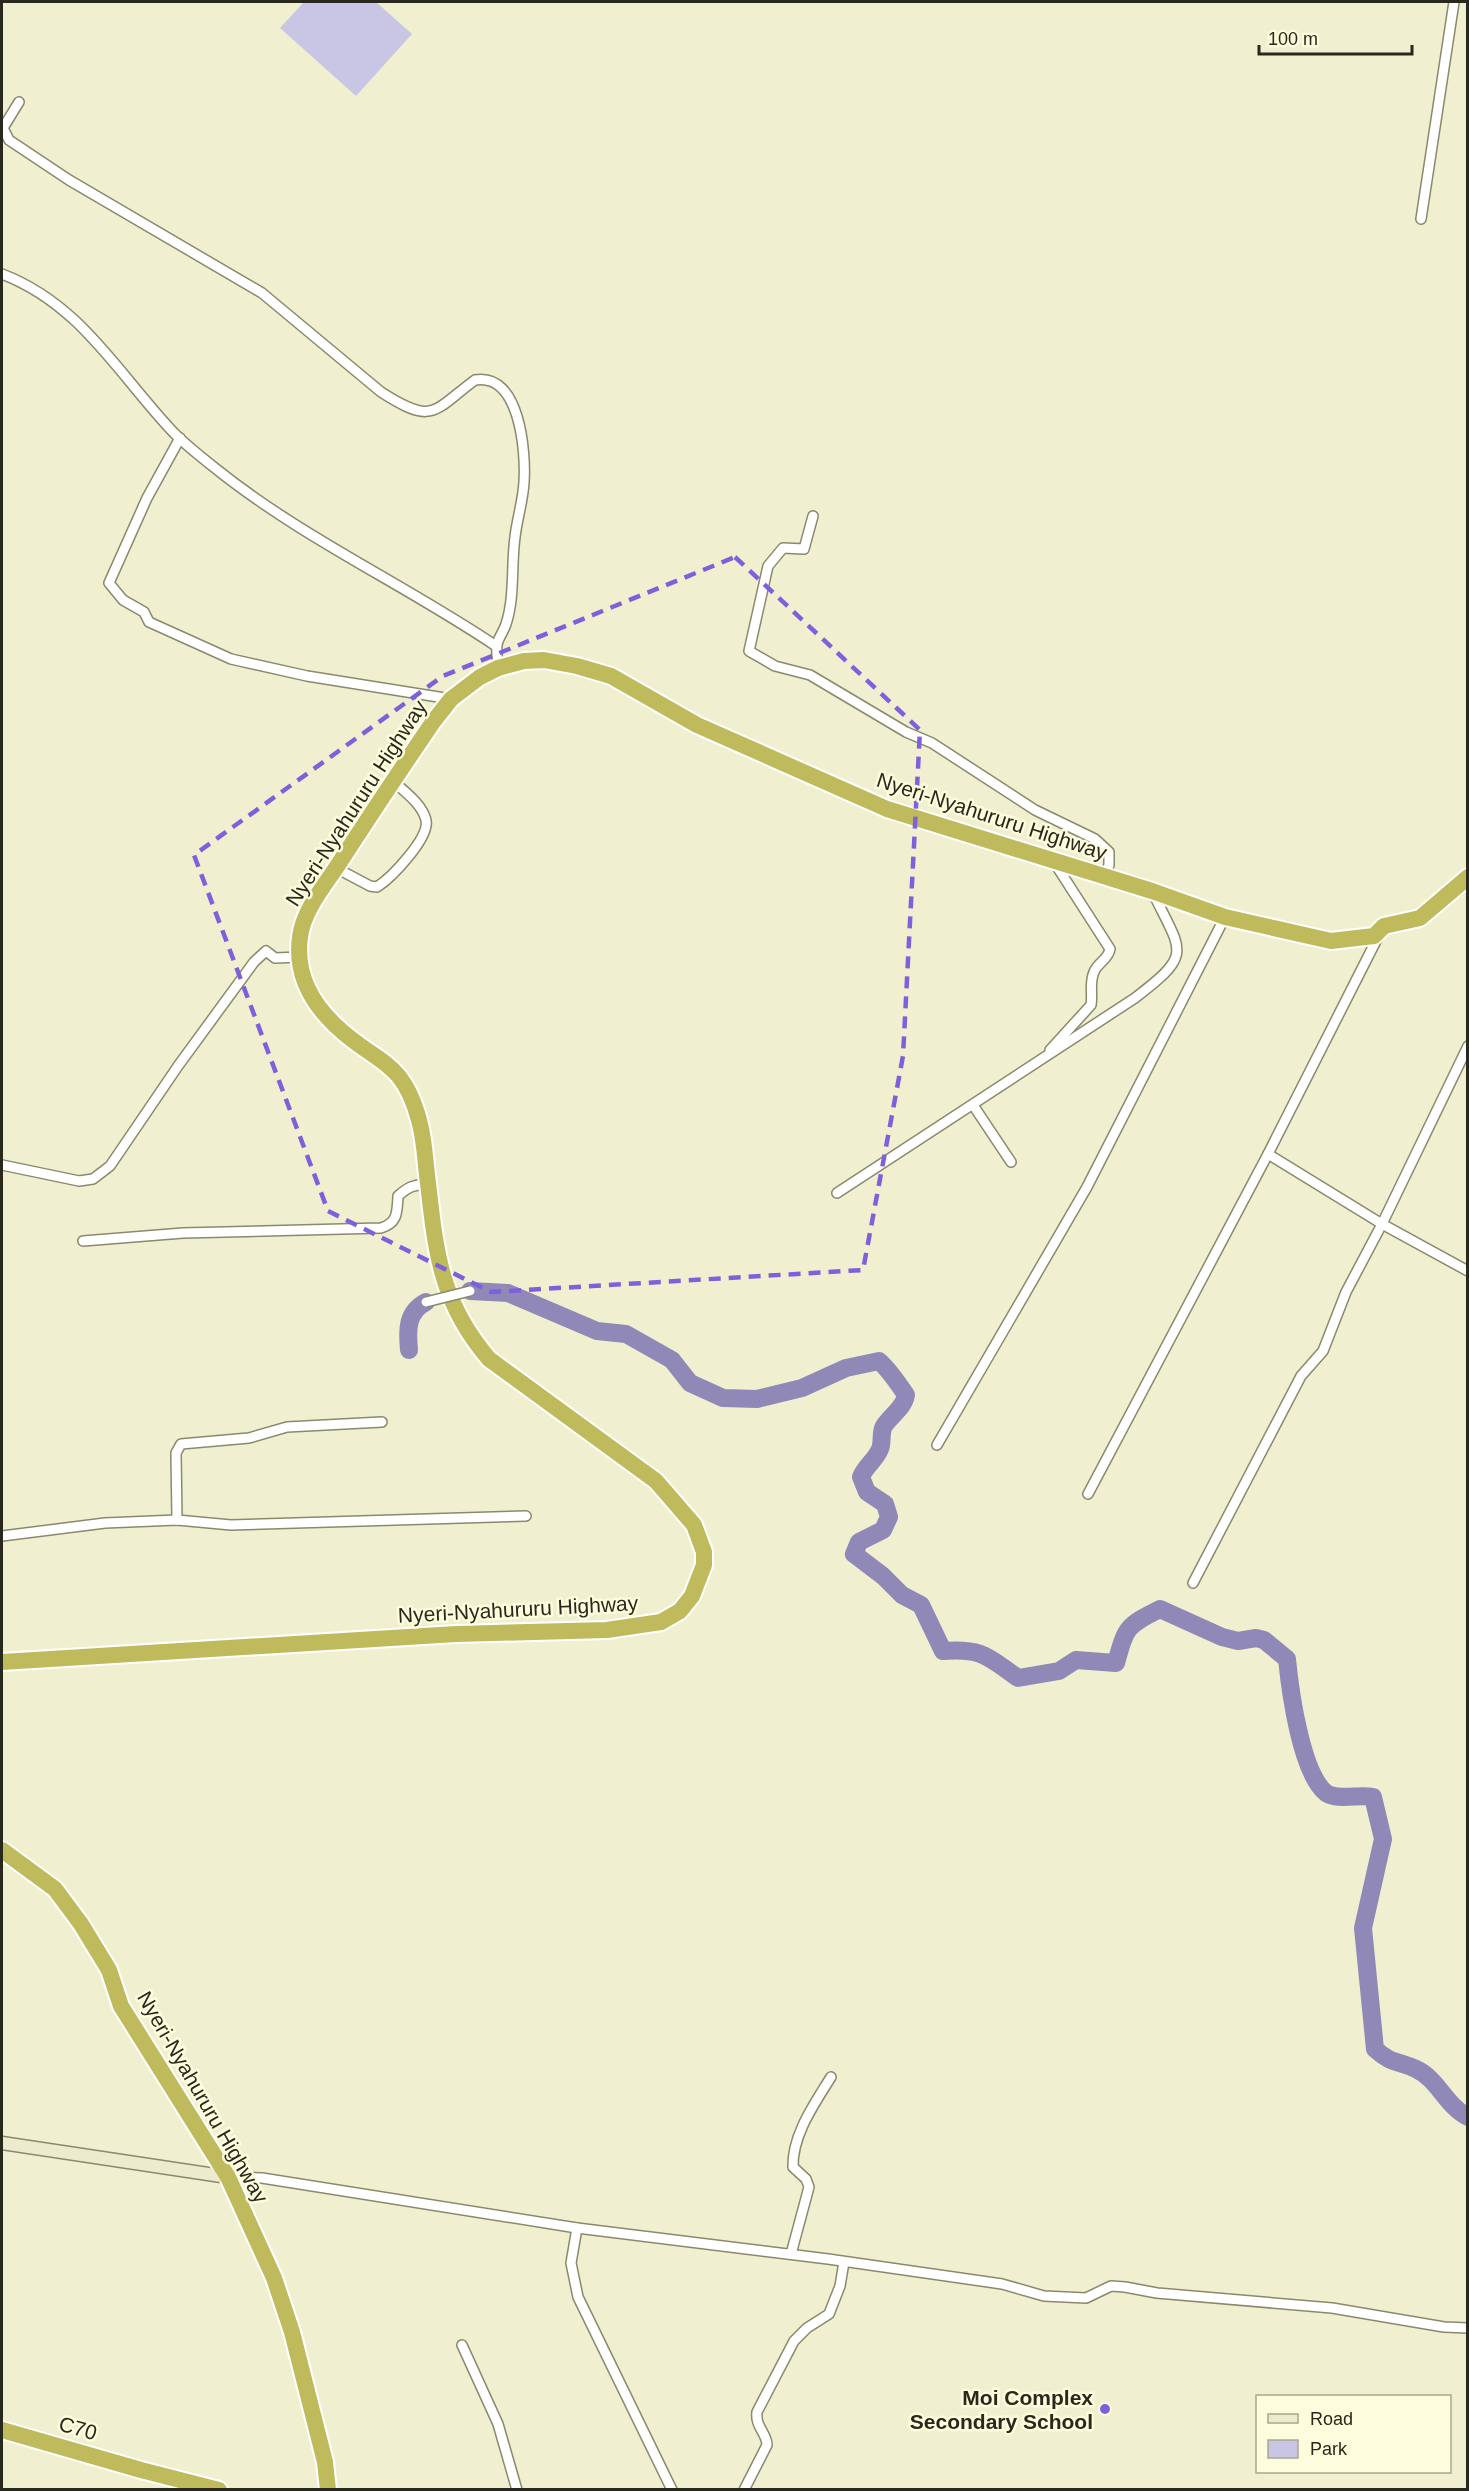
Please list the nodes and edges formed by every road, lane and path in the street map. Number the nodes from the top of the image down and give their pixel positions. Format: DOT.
graph roads {
  1 [pos="1454,2"];
  2 [pos="19,102"];
  3 [pos="1421,219"];
  4 [pos="2,274"];
  5 [pos="180,438"];
  6 [pos="813,516"];
  7 [pos="496,646"];
  8 [pos="498,668"];
  9 [pos="451,699"];
  10 [pos="393,781"];
  11 [pos="1054,862"];
  12 [pos="336,868"];
  13 [pos="1104,877"];
  14 [pos="1467,877"];
  15 [pos="1152,891"];
  16 [pos="1225,917"];
  17 [pos="1384,926"];
  18 [pos="300,957"];
  19 [pos="1467,1046"];
  20 [pos="1039,1062"];
  21 [pos="973,1106"];
  22 [pos="1268,1154"];
  23 [pos="1011,1162"];
  24 [pos="2,1165"];
  25 [pos="428,1185"];
  26 [pos="837,1193"];
  27 [pos="1382,1224"];
  28 [pos="83,1241"];
  29 [pos="1467,1271"];
  30 [pos="470,1291"];
  31 [pos="426,1302"];
  32 [pos="382,1422"];
  33 [pos="938,1445"];
  34 [pos="1088,1494"];
  35 [pos="526,1516"];
  36 [pos="177,1520"];
  37 [pos="2,1536"];
  38 [pos="1193,1583"];
  39 [pos="2,1662"];
  40 [pos="2,1850"];
  41 [pos="831,2078"];
  42 [pos="2,2143"];
  43 [pos="228,2177"];
  44 [pos="577,2228"];
  45 [pos="791,2254"];
  46 [pos="844,2262"];
  47 [pos="1467,2328"];
  48 [pos="462,2345"];
  49 [pos="2,2430"];
  50 [pos="317,2437"];
  51 [pos="141,2470"];
  52 [pos="194,2490"];
  53 [pos="219,2490"];
  54 [pos="319,2490"];
  55 [pos="328,2490"];
  56 [pos="517,2490"];
  57 [pos="672,2490"];
  58 [pos="744,2490"];
  1 -- 3 [label="street"];
  2 -- 7 [label="street"];
  4 -- 5 [label="street"];
  5 -- 7 [label="street"];
  5 -- 9 [label="street"];
  6 -- 13 [label="street"];
  7 -- 8 [label="street"];
  8 -- 9 [label="highway, Nyeri-Nyahururu Highway"];
  8 -- 11 [label="highway, Nyeri-Nyahururu Highway"];
  9 -- 10 [label="highway, Nyeri-Nyahururu Highway"];
  10 -- 12 [label="highway, Nyeri-Nyahururu Highway"];
  10 -- 12 [label="street"];
  11 -- 13 [label="highway, Nyeri-Nyahururu Highway"];
  11 -- 20 [label="street"];
  12 -- 18 [label="highway, Nyeri-Nyahururu Highway"];
  13 -- 15 [label="highway, Nyeri-Nyahururu Highway"];
  14 -- 17 [label="highway, Nyeri-Nyahururu Highway"];
  15 -- 16 [label="highway, Nyeri-Nyahururu Highway"];
  15 -- 20 [label="street"];
  16 -- 17 [label="highway, Nyeri-Nyahururu Highway"];
  16 -- 33 [label="street"];
  17 -- 22 [label="street"];
  18 -- 24 [label="street"];
  18 -- 25 [label="highway, Nyeri-Nyahururu Highway"];
  19 -- 27 [label="street"];
  20 -- 21 [label="street"];
  21 -- 23 [label="street"];
  21 -- 26 [label="street"];
  22 -- 27 [label="street"];
  22 -- 34 [label="street"];
  25 -- 28 [label="street"];
  25 -- 39 [label="highway, Nyeri-Nyahururu Highway"];
  27 -- 29 [label="street"];
  27 -- 38 [label="street"];
  30 -- 31 [label="street, bridge"];
  32 -- 36 [label="street"];
  35 -- 36 [label="street"];
  36 -- 37 [label="street"];
  40 -- 43 [label="highway, Nyeri-Nyahururu Highway"];
  41 -- 45 [label="street"];
  42 -- 43 [label="street"];
  43 -- 44 [label="street"];
  43 -- 50 [label="highway, Nyeri-Nyahururu Highway"];
  44 -- 45 [label="street"];
  44 -- 57 [label="street"];
  45 -- 46 [label="street"];
  46 -- 47 [label="street"];
  46 -- 58 [label="street"];
  48 -- 56 [label="street"];
  49 -- 51 [label="highway, C70"];
  50 -- 54 [label="highway, Nyeri-Nyahururu Highway"];
  50 -- 55 [label="highway, Nyeri-Nyahururu Highway"];
  51 -- 52 [label="highway"];
  51 -- 53 [label="highway"];
}
